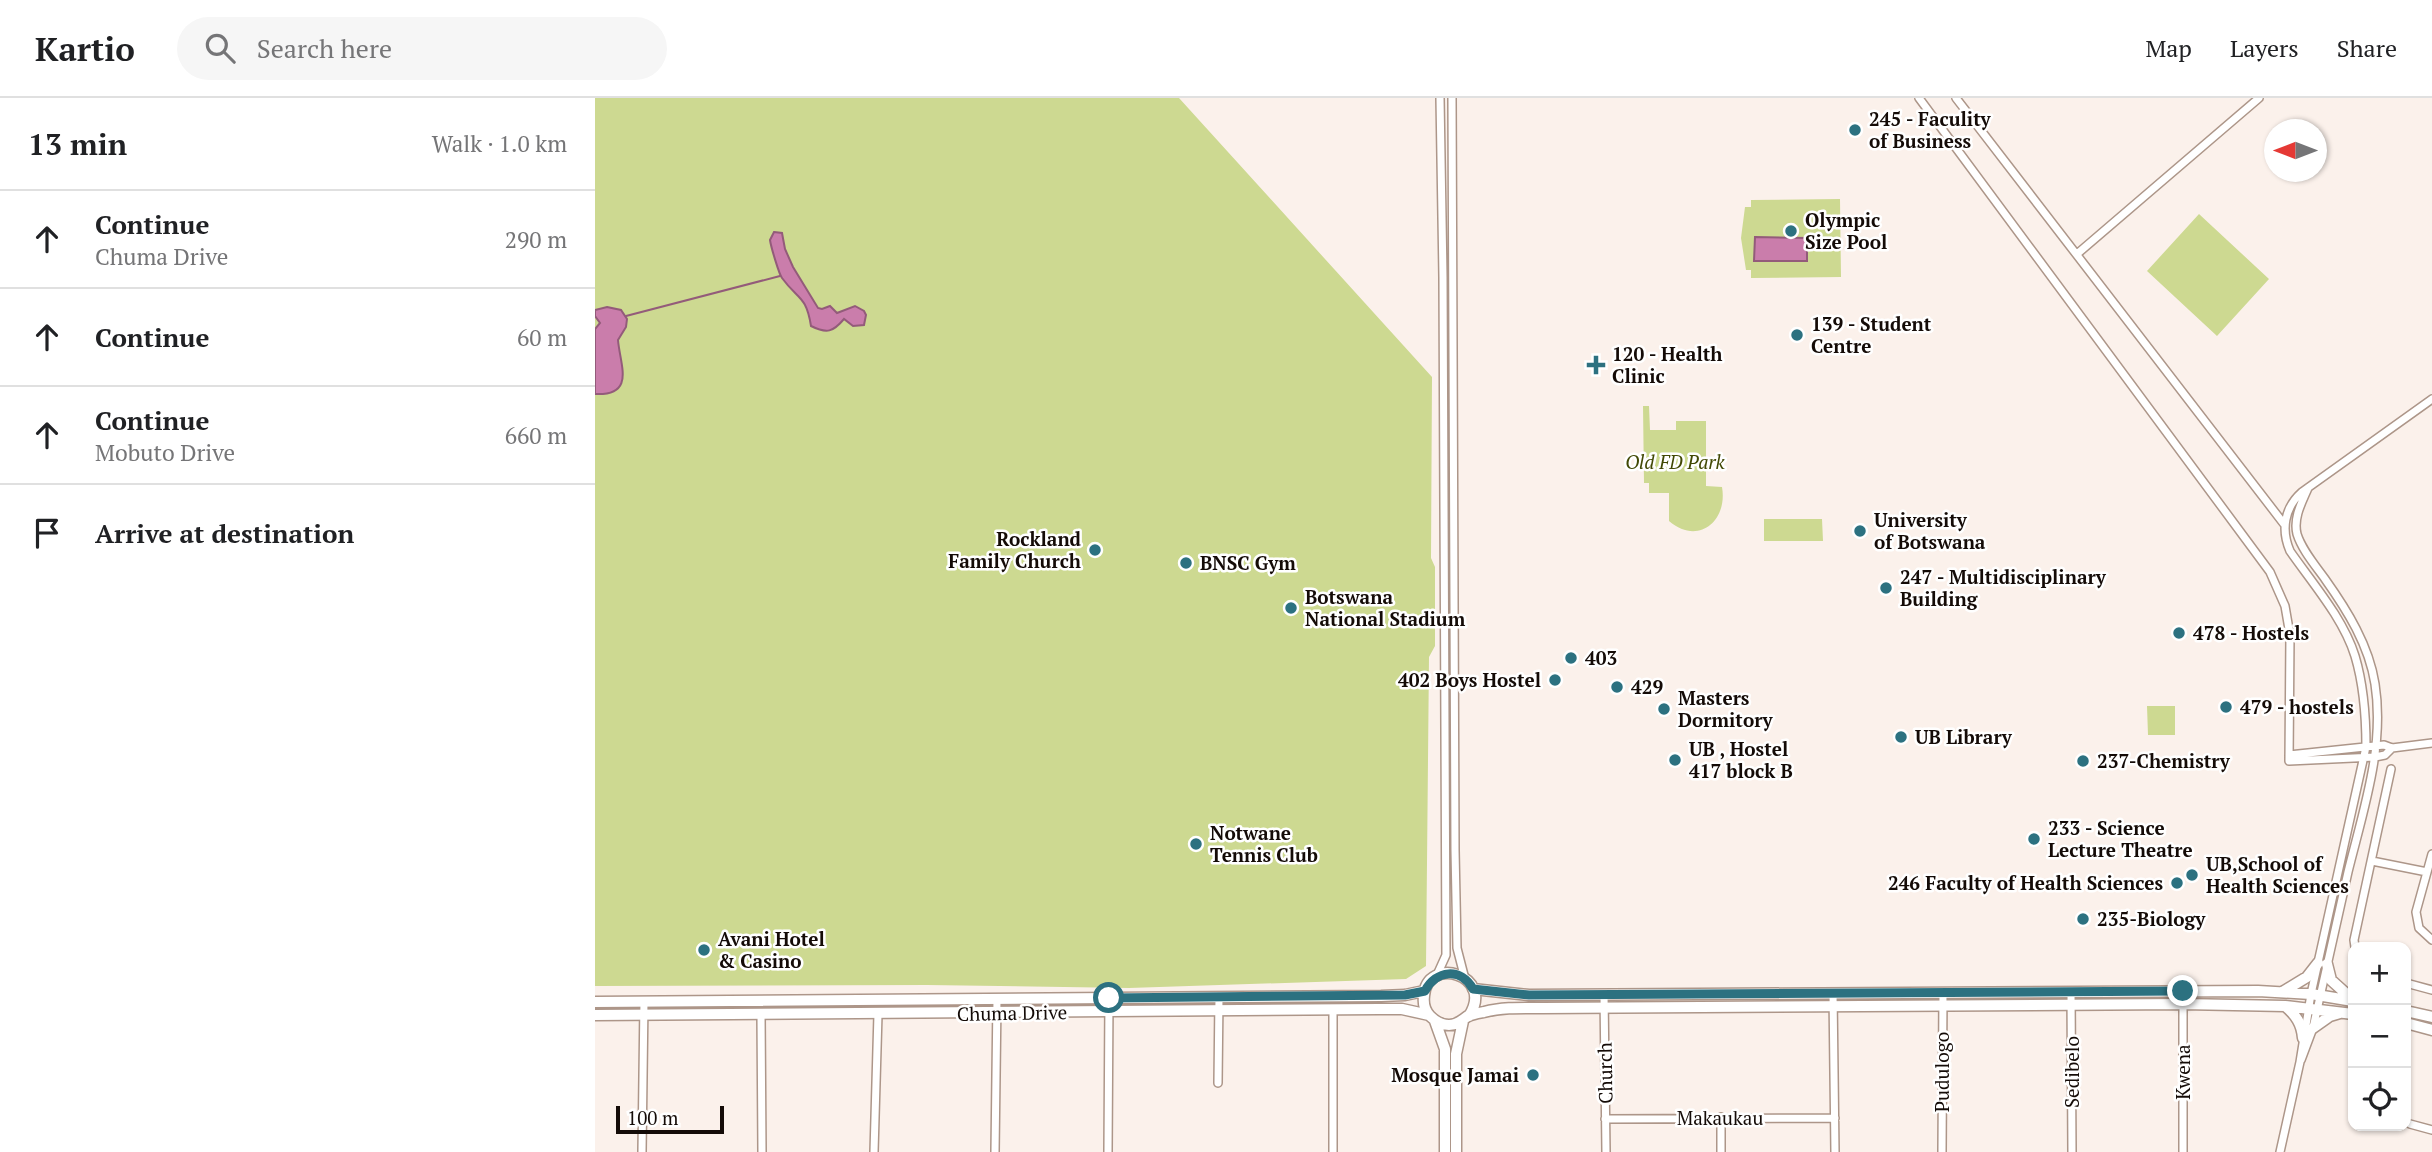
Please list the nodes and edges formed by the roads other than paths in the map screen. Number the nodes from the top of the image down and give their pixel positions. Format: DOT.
graph roads {
  1 [pos="1440,98"];
  2 [pos="1452,98"];
  3 [pos="1919,98"];
  4 [pos="1955,98"];
  5 [pos="2259,98"];
  6 [pos="1440,143"];
  7 [pos="1452,143"];
  8 [pos="2077,254"];
  9 [pos="1443,277"];
  10 [pos="1454,277"];
  11 [pos="2432,399"];
  12 [pos="2309,487"];
  13 [pos="2284,524"];
  14 [pos="2432,743"];
  15 [pos="2376,746"];
  16 [pos="2366,747"];
  17 [pos="2392,748"];
  18 [pos="2375,757"];
  19 [pos="2289,758"];
  20 [pos="2365,758"];
  21 [pos="2392,769"];
  22 [pos="2432,854"];
  23 [pos="2372,861"];
  24 [pos="2427,872"];
  25 [pos="2432,940"];
  26 [pos="2354,942"];
  27 [pos="2322,964"];
  28 [pos="1437,976"];
  29 [pos="1465,979"];
  30 [pos="2411,984"];
  31 [pos="1473,989"];
  32 [pos="2432,990"];
  33 [pos="1425,991"];
  34 [pos="2183,991"];
  35 [pos="1963,992"];
  36 [pos="2071,992"];
  37 [pos="2280,992"];
  38 [pos="1833,993"];
  39 [pos="1943,993"];
  40 [pos="1604,994"];
  41 [pos="2315,995"];
  42 [pos="2348,996"];
  43 [pos="1219,997"];
  44 [pos="1109,998"];
  45 [pos="997,999"];
  46 [pos="2348,999"];
  47 [pos="644,1001"];
  48 [pos="595,1002"];
  49 [pos="1942,1004"];
  50 [pos="1963,1004"];
  51 [pos="2071,1004"];
  52 [pos="2183,1004"];
  53 [pos="1834,1006"];
  54 [pos="2285,1006"];
  55 [pos="1604,1008"];
  56 [pos="2313,1008"];
  57 [pos="1219,1010"];
  58 [pos="1333,1010"];
  59 [pos="1109,1012"];
  60 [pos="2411,1012"];
  61 [pos="2348,1013"];
  62 [pos="2348,1013"];
  63 [pos="761,1014"];
  64 [pos="879,1014"];
  65 [pos="997,1014"];
  66 [pos="643,1015"];
  67 [pos="595,1016"];
  68 [pos="2432,1017"];
  69 [pos="1432,1018"];
  70 [pos="1466,1018"];
  71 [pos="2411,1024"];
  72 [pos="2313,1028"];
  73 [pos="2432,1030"];
  74 [pos="2302,1038"];
  75 [pos="2300,1062"];
  76 [pos="1218,1083"];
  77 [pos="1721,1118"];
  78 [pos="1835,1118"];
  79 [pos="1605,1119"];
  80 [pos="2411,1125"];
  81 [pos="2432,1130"];
  82 [pos="642,1152"];
  83 [pos="762,1152"];
  84 [pos="874,1152"];
  85 [pos="995,1152"];
  86 [pos="1108,1152"];
  87 [pos="1333,1152"];
  88 [pos="1445,1152"];
  89 [pos="1456,1152"];
  90 [pos="1606,1152"];
  91 [pos="1721,1152"];
  92 [pos="1835,1152"];
  93 [pos="1943,1152"];
  94 [pos="2072,1152"];
  95 [pos="2183,1152"];
  96 [pos="2280,1152"];
  1 -- 6 [label="street"];
  2 -- 7 [label="street"];
  3 -- 19 [label="street"];
  4 -- 8 [label="street"];
  5 -- 8 [label="street"];
  6 -- 7 [label="street"];
  6 -- 9 [label="street"];
  7 -- 10 [label="street"];
  8 -- 13 [label="street"];
  9 -- 10 [label="street"];
  9 -- 28 [label="street"];
  10 -- 29 [label="street"];
  11 -- 12 [label="street"];
  12 -- 13 [label="street"];
  12 -- 15 [label="street"];
  13 -- 16 [label="street"];
  14 -- 17 [label="street"];
  15 -- 16 [label="street"];
  15 -- 17 [label="street"];
  15 -- 18 [label="street"];
  16 -- 19 [label="street"];
  16 -- 20 [label="street"];
  17 -- 18 [label="street"];
  18 -- 20 [label="street"];
  18 -- 27 [label="street"];
  19 -- 20 [label="street"];
  20 -- 27 [label="street"];
  21 -- 23 [label="street"];
  22 -- 24 [label="street"];
  23 -- 24 [label="street"];
  23 -- 26 [label="street"];
  24 -- 25 [label="street"];
  27 -- 37 [label="main road"];
  27 -- 41 [label="street"];
  27 -- 42 [label="main road"];
  28 -- 29 [label="main road"];
  28 -- 33 [label="main road"];
  29 -- 31 [label="main road"];
  30 -- 32 [label="street"];
  31 -- 40 [label="main road"];
  31 -- 70 [label="main road"];
  33 -- 43 [label="main road, Chuma Drive"];
  33 -- 69 [label="main road"];
  34 -- 36 [label="main road"];
  34 -- 37 [label="main road"];
  34 -- 52 [label="street, Kwena"];
  35 -- 36 [label="main road"];
  35 -- 39 [label="main road"];
  35 -- 50 [label="main road"];
  36 -- 51 [label="street, Sedibelo"];
  37 -- 41 [label="main road"];
  38 -- 39 [label="main road"];
  38 -- 40 [label="main road"];
  38 -- 53 [label="street"];
  39 -- 49 [label="street, Pudulogo"];
  40 -- 55 [label="street, Church"];
  41 -- 46 [label="main road"];
  41 -- 56 [label="street"];
  43 -- 44 [label="main road, Chuma Drive"];
  43 -- 57 [label="street"];
  44 -- 45 [label="main road, Chuma Drive"];
  44 -- 59 [label="street"];
  45 -- 47 [label="main road, Chuma Drive"];
  45 -- 65 [label="street"];
  47 -- 48 [label="main road, Chuma Drive"];
  47 -- 66 [label="street"];
  49 -- 50 [label="main road"];
  49 -- 53 [label="main road"];
  49 -- 93 [label="street, Pudulogo"];
  50 -- 51 [label="main road"];
  51 -- 52 [label="main road"];
  51 -- 94 [label="street, Sedibelo"];
  52 -- 54 [label="main road"];
  52 -- 95 [label="street, Kwena"];
  53 -- 55 [label="main road"];
  53 -- 78 [label="street"];
  54 -- 56 [label="main road"];
  54 -- 74 [label="main road"];
  55 -- 70 [label="main road"];
  55 -- 79 [label="street, Church"];
  56 -- 61 [label="main road"];
  56 -- 72 [label="street"];
  56 -- 74 [label="street"];
  57 -- 58 [label="main road, Chuma Drive"];
  57 -- 59 [label="main road, Chuma Drive"];
  57 -- 76 [label="street"];
  58 -- 69 [label="main road, Chuma Drive"];
  58 -- 87 [label="street"];
  59 -- 65 [label="main road, Chuma Drive"];
  59 -- 86 [label="street"];
  60 -- 68 [label="main road"];
  62 -- 72 [label="main road"];
  63 -- 64 [label="main road, Chuma Drive"];
  63 -- 66 [label="main road, Chuma Drive"];
  63 -- 83 [label="street"];
  64 -- 65 [label="main road, Chuma Drive"];
  64 -- 84 [label="street"];
  65 -- 85 [label="street"];
  66 -- 67 [label="main road, Chuma Drive"];
  66 -- 82 [label="street"];
  69 -- 70 [label="main road"];
  69 -- 88 [label="main road"];
  70 -- 89 [label="main road"];
  71 -- 73 [label="main road"];
  72 -- 75 [label="street"];
  74 -- 75 [label="street"];
  75 -- 96 [label="street"];
  77 -- 78 [label="street, Makaukau"];
  77 -- 79 [label="street, Makaukau"];
  77 -- 91 [label="street"];
  78 -- 92 [label="street"];
  79 -- 90 [label="street, Church"];
  80 -- 81 [label="street"];
}
